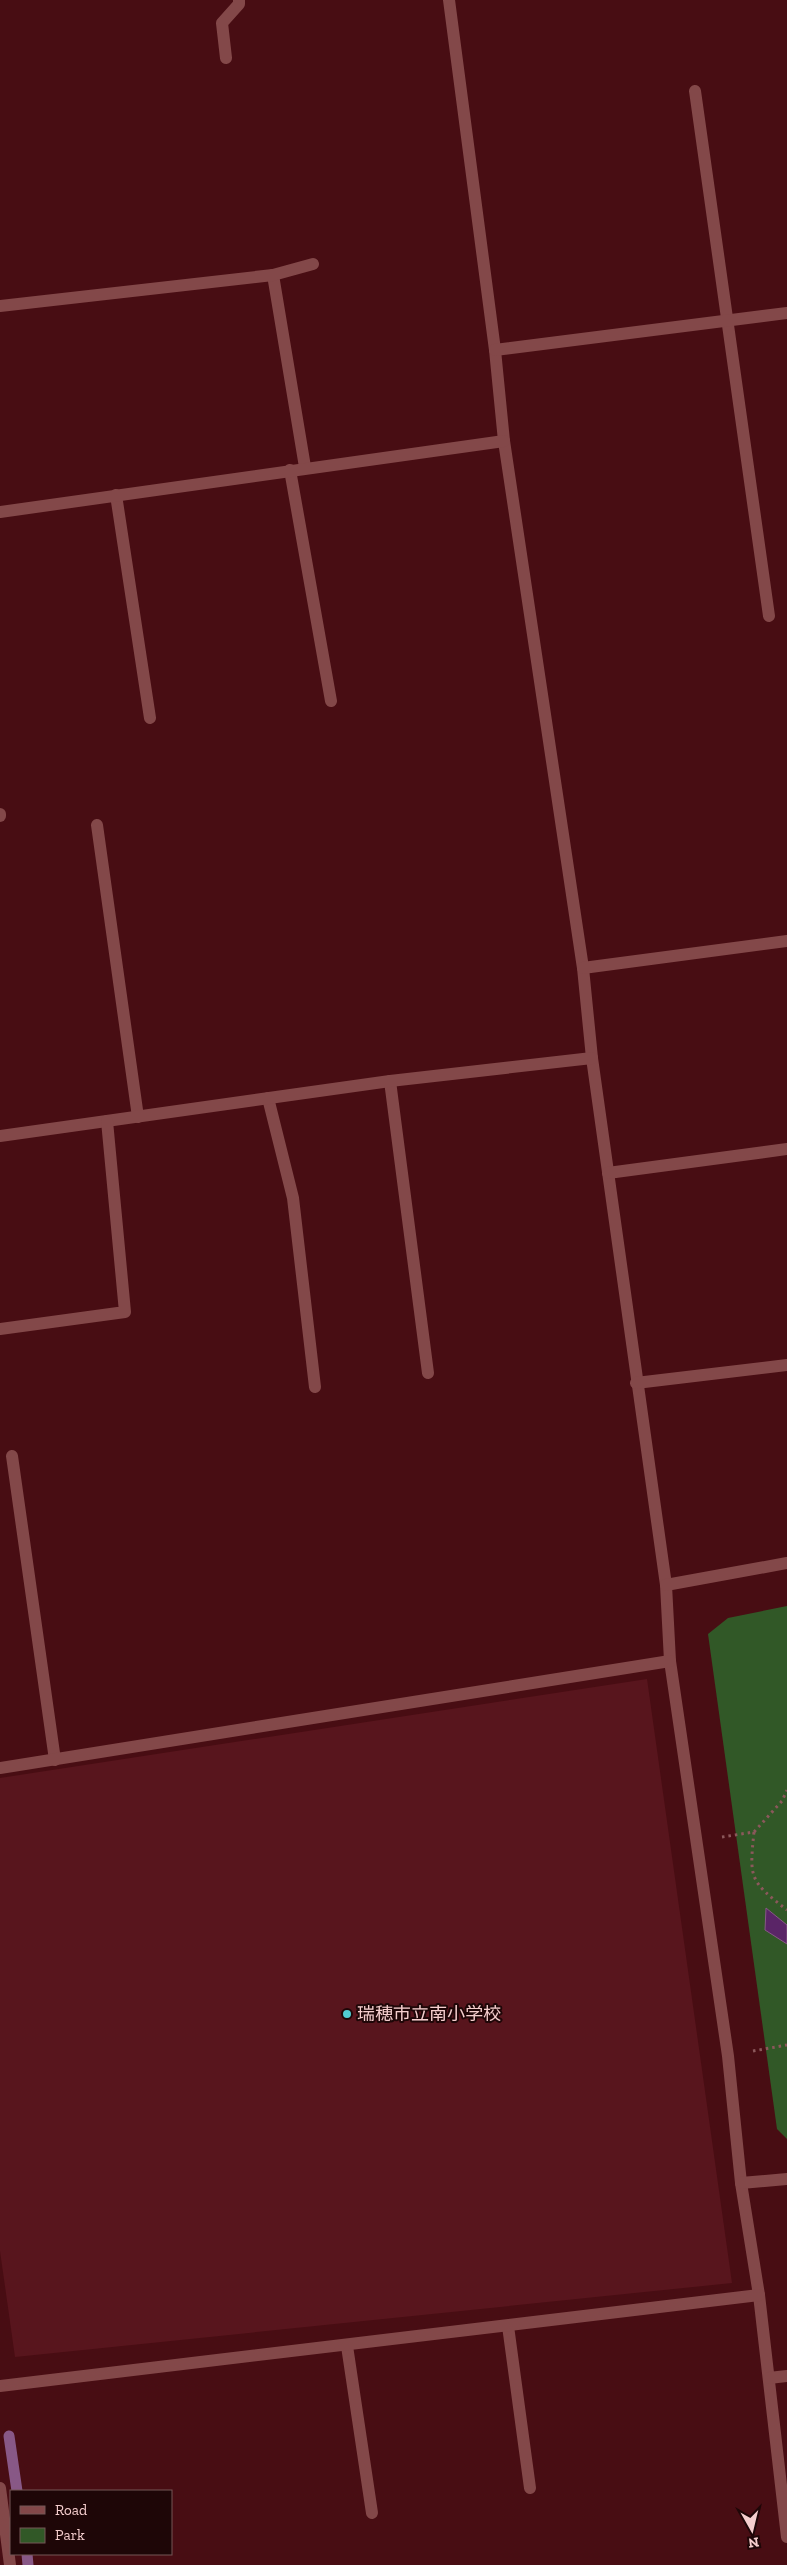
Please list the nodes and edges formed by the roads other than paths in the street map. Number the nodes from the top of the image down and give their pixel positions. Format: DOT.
graph roads {
  1 [pos="239,0"];
  2 [pos="449,0"];
  3 [pos="226,58"];
  4 [pos="695,91"];
  5 [pos="313,264"];
  6 [pos="274,275"];
  7 [pos="0,306"];
  8 [pos="787,313"];
  9 [pos="728,321"];
  10 [pos="495,350"];
  11 [pos="504,441"];
  12 [pos="304,468"];
  13 [pos="290,470"];
  14 [pos="116,495"];
  15 [pos="0,512"];
  16 [pos="769,616"];
  17 [pos="331,701"];
  18 [pos="150,718"];
  19 [pos="97,825"];
  20 [pos="787,940"];
  21 [pos="583,968"];
  22 [pos="592,1058"];
  23 [pos="390,1081"];
  24 [pos="268,1098"];
  25 [pos="138,1117"];
  26 [pos="107,1121"];
  27 [pos="0,1136"];
  28 [pos="787,1149"];
  29 [pos="608,1173"];
  30 [pos="0,1329"];
  31 [pos="787,1364"];
  32 [pos="428,1373"];
  33 [pos="636,1383"];
  34 [pos="315,1388"];
  35 [pos="12,1456"];
  36 [pos="787,1563"];
  37 [pos="666,1585"];
  38 [pos="670,1662"];
  39 [pos="55,1760"];
  40 [pos="0,1768"];
  41 [pos="787,2179"];
  42 [pos="741,2183"];
  43 [pos="759,2295"];
  44 [pos="508,2326"];
  45 [pos="346,2346"];
  46 [pos="787,2376"];
  47 [pos="769,2378"];
  48 [pos="0,2386"];
  49 [pos="0,2488"];
  50 [pos="530,2488"];
  51 [pos="372,2513"];
  52 [pos="787,2536"];
  53 [pos="10,2565"];
  1 -- 3 [label="street"];
  2 -- 10 [label="street"];
  4 -- 9 [label="street"];
  5 -- 6 [label="street"];
  6 -- 7 [label="street"];
  6 -- 12 [label="street"];
  8 -- 9 [label="street"];
  9 -- 10 [label="street"];
  9 -- 16 [label="street"];
  10 -- 11 [label="street"];
  11 -- 12 [label="street"];
  11 -- 21 [label="street"];
  12 -- 13 [label="street"];
  13 -- 14 [label="street"];
  13 -- 17 [label="street"];
  14 -- 15 [label="street"];
  14 -- 18 [label="street"];
  19 -- 25 [label="street"];
  20 -- 21 [label="street"];
  21 -- 22 [label="street"];
  22 -- 23 [label="street"];
  22 -- 29 [label="street"];
  23 -- 24 [label="street"];
  23 -- 32 [label="street"];
  24 -- 25 [label="street"];
  24 -- 34 [label="street"];
  25 -- 26 [label="street"];
  26 -- 27 [label="street"];
  26 -- 30 [label="street"];
  28 -- 29 [label="street"];
  29 -- 33 [label="street"];
  31 -- 33 [label="street"];
  33 -- 37 [label="street"];
  35 -- 39 [label="street"];
  36 -- 37 [label="street"];
  37 -- 38 [label="street"];
  38 -- 39 [label="street"];
  38 -- 42 [label="street"];
  39 -- 40 [label="street"];
  41 -- 42 [label="street"];
  42 -- 43 [label="street"];
  43 -- 44 [label="street"];
  43 -- 47 [label="street"];
  44 -- 45 [label="street"];
  44 -- 50 [label="street"];
  45 -- 48 [label="street"];
  45 -- 51 [label="street"];
  46 -- 47 [label="street"];
  47 -- 52 [label="street"];
  49 -- 53 [label="street"];
}
